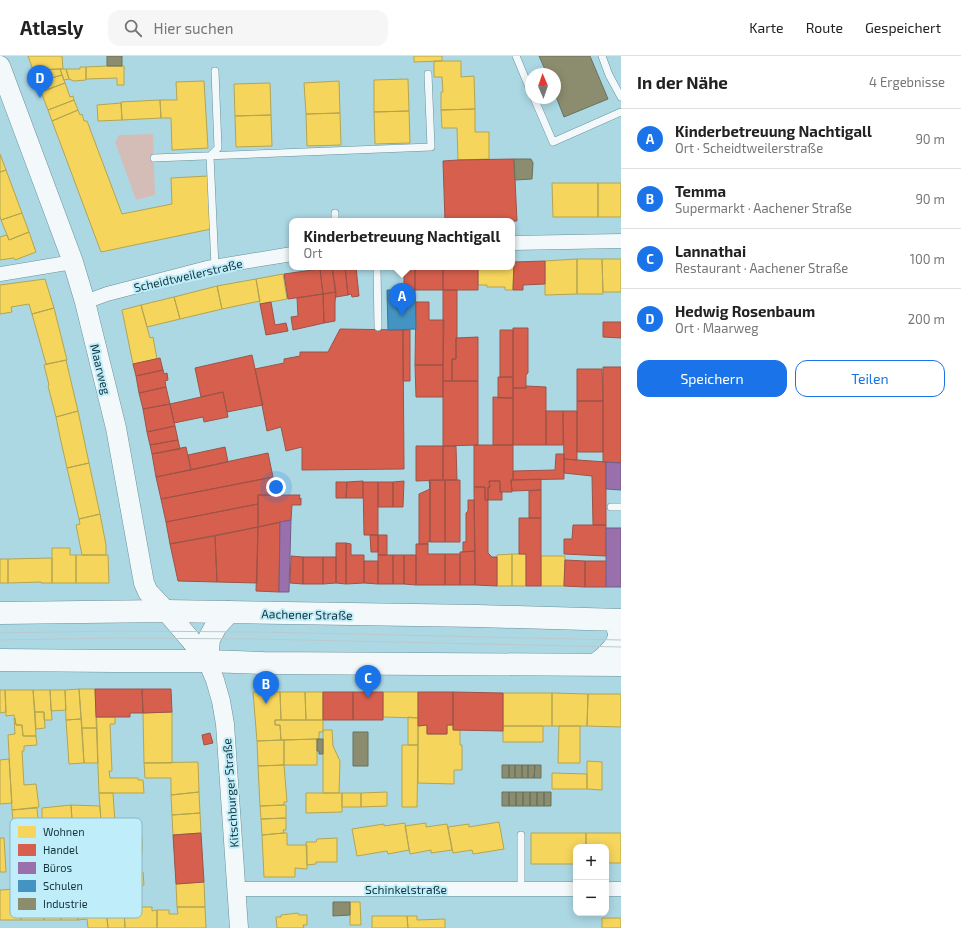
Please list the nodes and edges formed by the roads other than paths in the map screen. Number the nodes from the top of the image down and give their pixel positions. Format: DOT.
graph roads {
  1 [pos="516,56"];
  2 [pos="602,56"];
  3 [pos="0,66"];
  4 [pos="215,71"];
  5 [pos="428,74"];
  6 [pos="525,78"];
  7 [pos="621,97"];
  8 [pos="537,104"];
  9 [pos="621,112"];
  10 [pos="210,156"];
  11 [pos="154,158"];
  12 [pos="334,213"];
  13 [pos="335,218"];
  14 [pos="621,241"];
  15 [pos="515,243"];
  16 [pos="289,255"];
  17 [pos="73,262"];
  18 [pos="215,267"];
  19 [pos="377,270"];
  20 [pos="0,274"];
  21 [pos="85,302"];
  22 [pos="378,327"];
  23 [pos="611,507"];
  24 [pos="621,507"];
  25 [pos="166,611"];
  26 [pos="229,612"];
  27 [pos="0,614"];
  28 [pos="618,620"];
  29 [pos="0,660"];
  30 [pos="207,661"];
  31 [pos="597,664"];
  32 [pos="621,665"];
  33 [pos="521,835"];
  34 [pos="236,889"];
  35 [pos="521,889"];
  36 [pos="573,889"];
  37 [pos="609,889"];
  38 [pos="621,889"];
  39 [pos="239,928"];
  1 -- 6 [label="lane"];
  2 -- 7 [label="lane"];
  3 -- 17 [label="main road, Maarweg"];
  4 -- 10 [label="lane"];
  5 -- 10 [label="lane"];
  8 -- 9 [label="lane"];
  10 -- 11 [label="lane"];
  10 -- 18 [label="lane"];
  12 -- 13 [label="lane"];
  14 -- 15 [label="street"];
  16 -- 18 [label="street, Scheidtweilerstraße"];
  17 -- 20 [label="street"];
  17 -- 21 [label="main road, Maarweg"];
  18 -- 21 [label="street, Scheidtweilerstraße"];
  19 -- 22 [label="lane"];
  21 -- 25 [label="main road, Maarweg"];
  23 -- 24 [label="lane"];
  25 -- 26 [label="main road, Aachener Straße"];
  25 -- 27 [label="main road, Aachener Straße"];
  25 -- 30 [label="main road, Maarweg"];
  26 -- 28 [label="main road, Aachener Straße"];
  26 -- 30 [label="main road"];
  28 -- 31 [label="main road, Aachener Straße"];
  29 -- 30 [label="main road"];
  30 -- 31 [label="main road"];
  30 -- 34 [label="street, Kitschburger Straße"];
  31 -- 32 [label="main road"];
  33 -- 35 [label="lane"];
  34 -- 35 [label="street, Schinkelstraße"];
  34 -- 39 [label="street, Kitschburger Straße"];
  35 -- 36 [label="street, Schinkelstraße"];
  37 -- 38 [label="street"];
}
